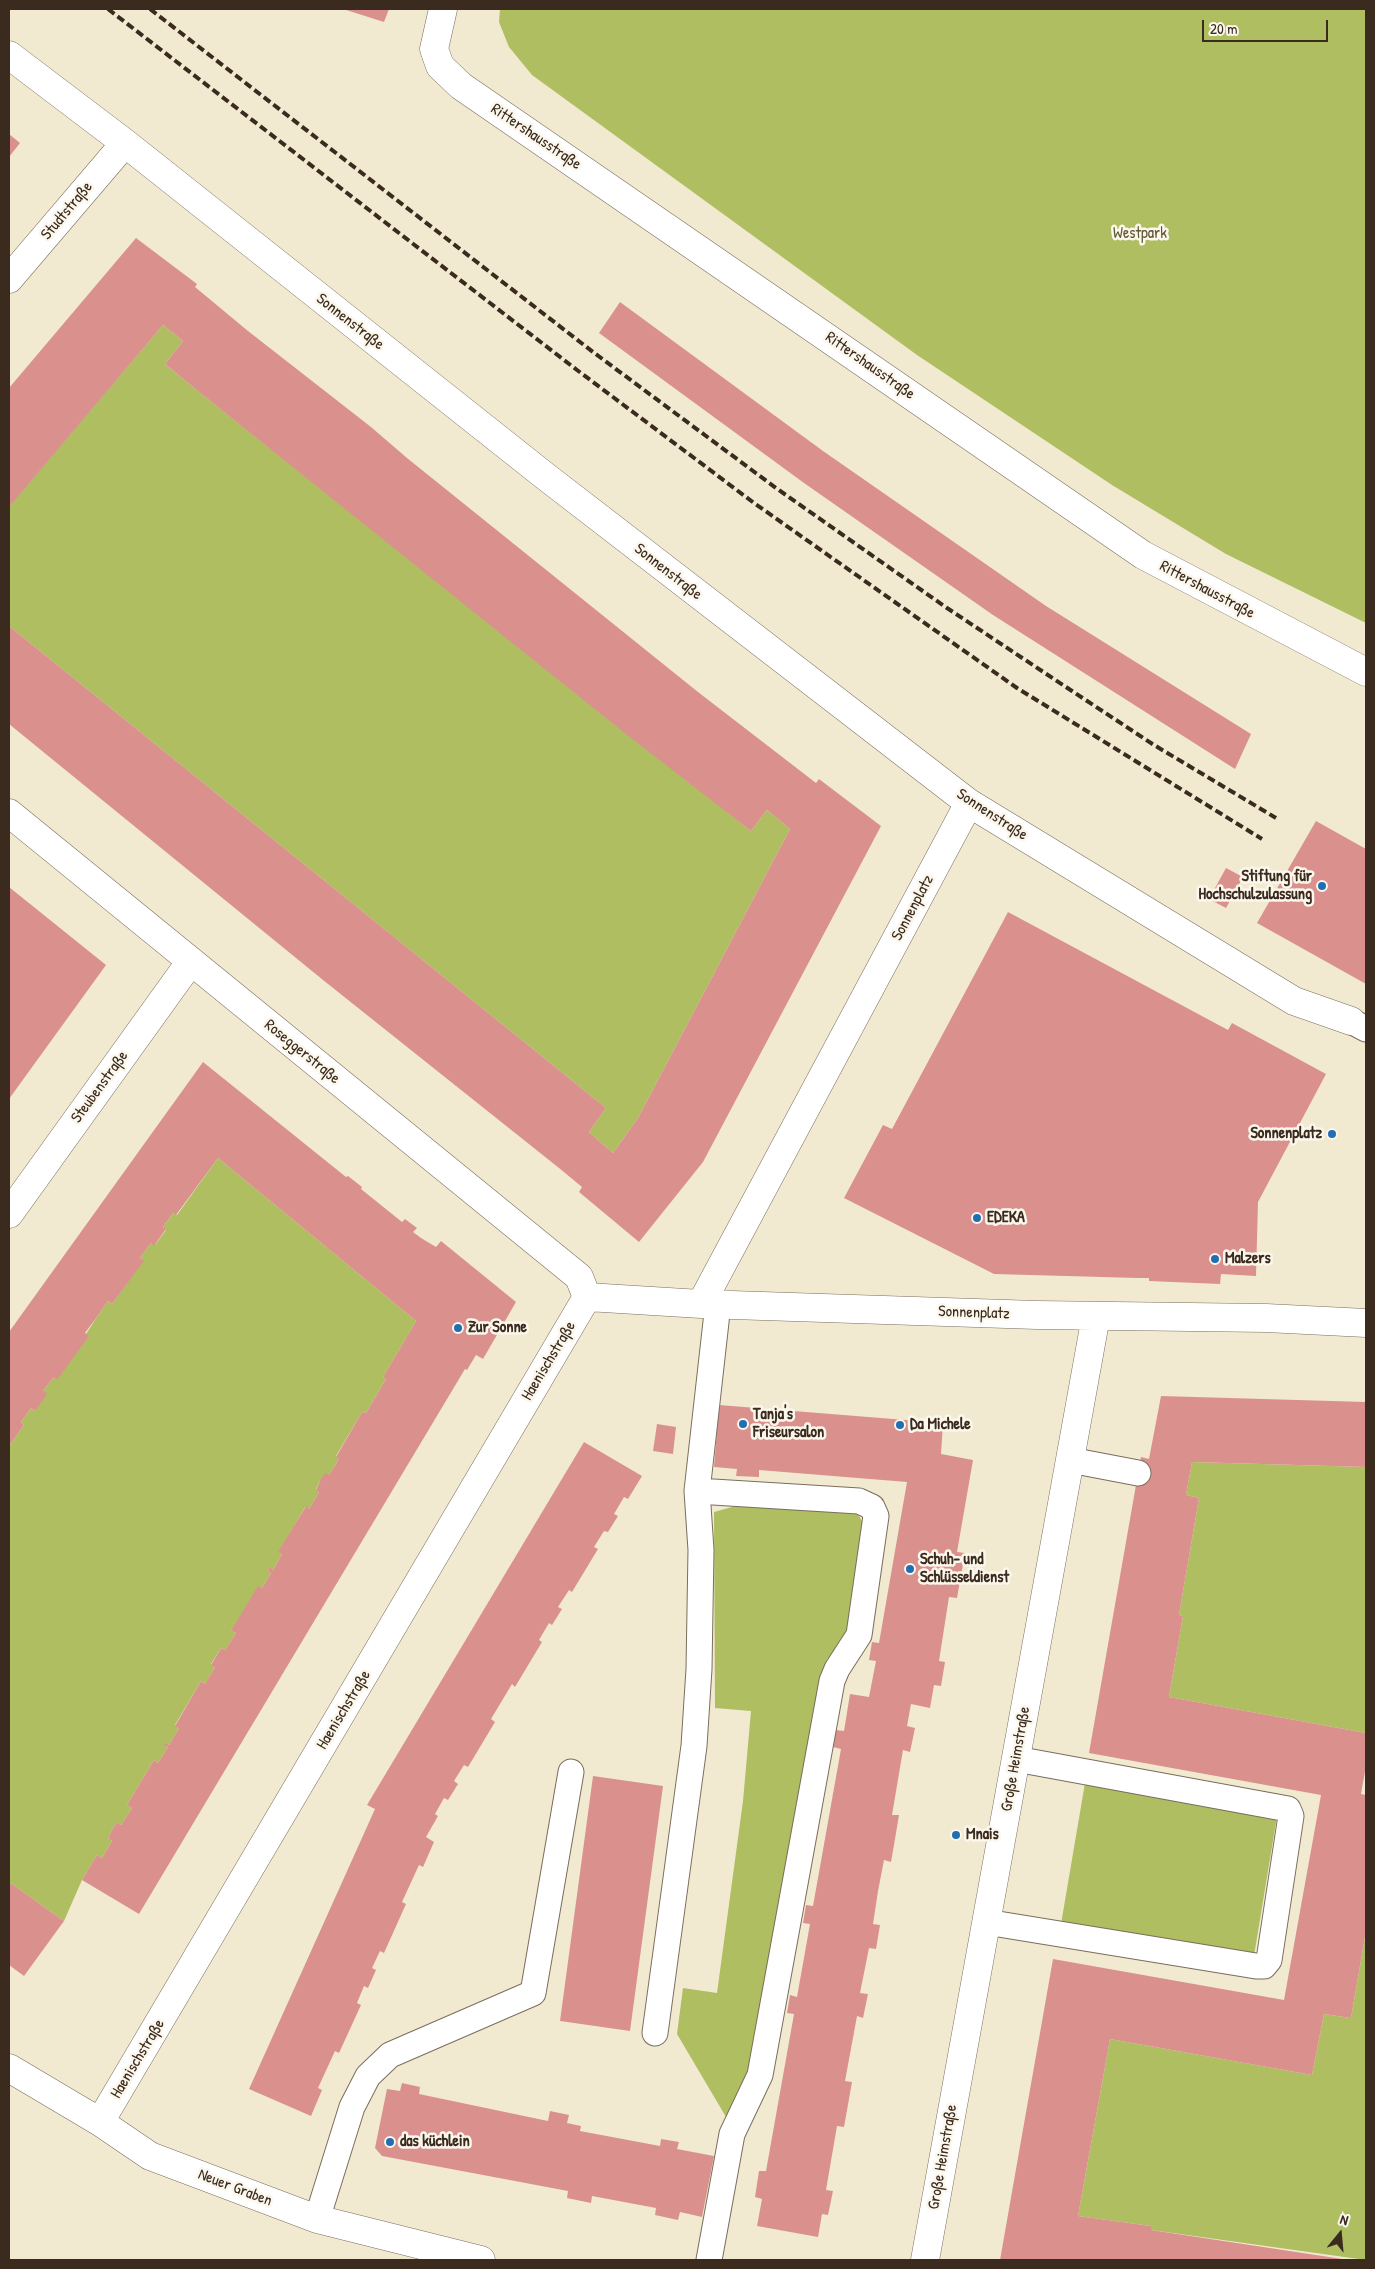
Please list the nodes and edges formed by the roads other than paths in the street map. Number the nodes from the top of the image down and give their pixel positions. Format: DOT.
graph roads {
  1 [pos="443,9"];
  2 [pos="9,55"];
  3 [pos="125,143"];
  4 [pos="9,279"];
  5 [pos="1366,672"];
  6 [pos="969,803"];
  7 [pos="9,813"];
  8 [pos="191,961"];
  9 [pos="1359,1025"];
  10 [pos="9,1214"];
  11 [pos="587,1297"];
  12 [pos="710,1304"];
  13 [pos="1096,1316"];
  14 [pos="1366,1323"];
  15 [pos="1070,1460"];
  16 [pos="1138,1473"];
  17 [pos="697,1491"];
  18 [pos="1016,1759"];
  19 [pos="571,1772"];
  20 [pos="986,1922"];
  21 [pos="655,2033"];
  22 [pos="9,2068"];
  23 [pos="100,2122"];
  24 [pos="317,2219"];
  25 [pos="481,2260"];
  26 [pos="709,2260"];
  27 [pos="925,2260"];
  1 -- 5 [label="street, Rittershausstraße"];
  2 -- 3 [label="street, Sonnenstraße"];
  3 -- 4 [label="street, Studtstraße"];
  3 -- 6 [label="street, Sonnenstraße"];
  6 -- 9 [label="street, Sonnenstraße"];
  6 -- 12 [label="street, Sonnenplatz"];
  7 -- 8 [label="street, Roseggerstraße"];
  8 -- 10 [label="street, Steubenstraße"];
  8 -- 11 [label="street, Roseggerstraße"];
  11 -- 12 [label="street, Sonnenplatz"];
  11 -- 23 [label="street, Haenischstraße"];
  12 -- 13 [label="street, Sonnenplatz"];
  12 -- 17 [label="lane"];
  13 -- 14 [label="street, Sonnenplatz"];
  13 -- 15 [label="street, Große Heimstraße"];
  15 -- 16 [label="lane"];
  15 -- 18 [label="street, Große Heimstraße"];
  17 -- 21 [label="lane"];
  17 -- 26 [label="lane"];
  18 -- 20 [label="street, Große Heimstraße"];
  18 -- 20 [label="lane"];
  19 -- 24 [label="lane"];
  20 -- 27 [label="street, Große Heimstraße"];
  22 -- 23 [label="street, Neuer Graben"];
  23 -- 24 [label="street, Neuer Graben"];
  24 -- 25 [label="street, Neuer Graben"];
}
